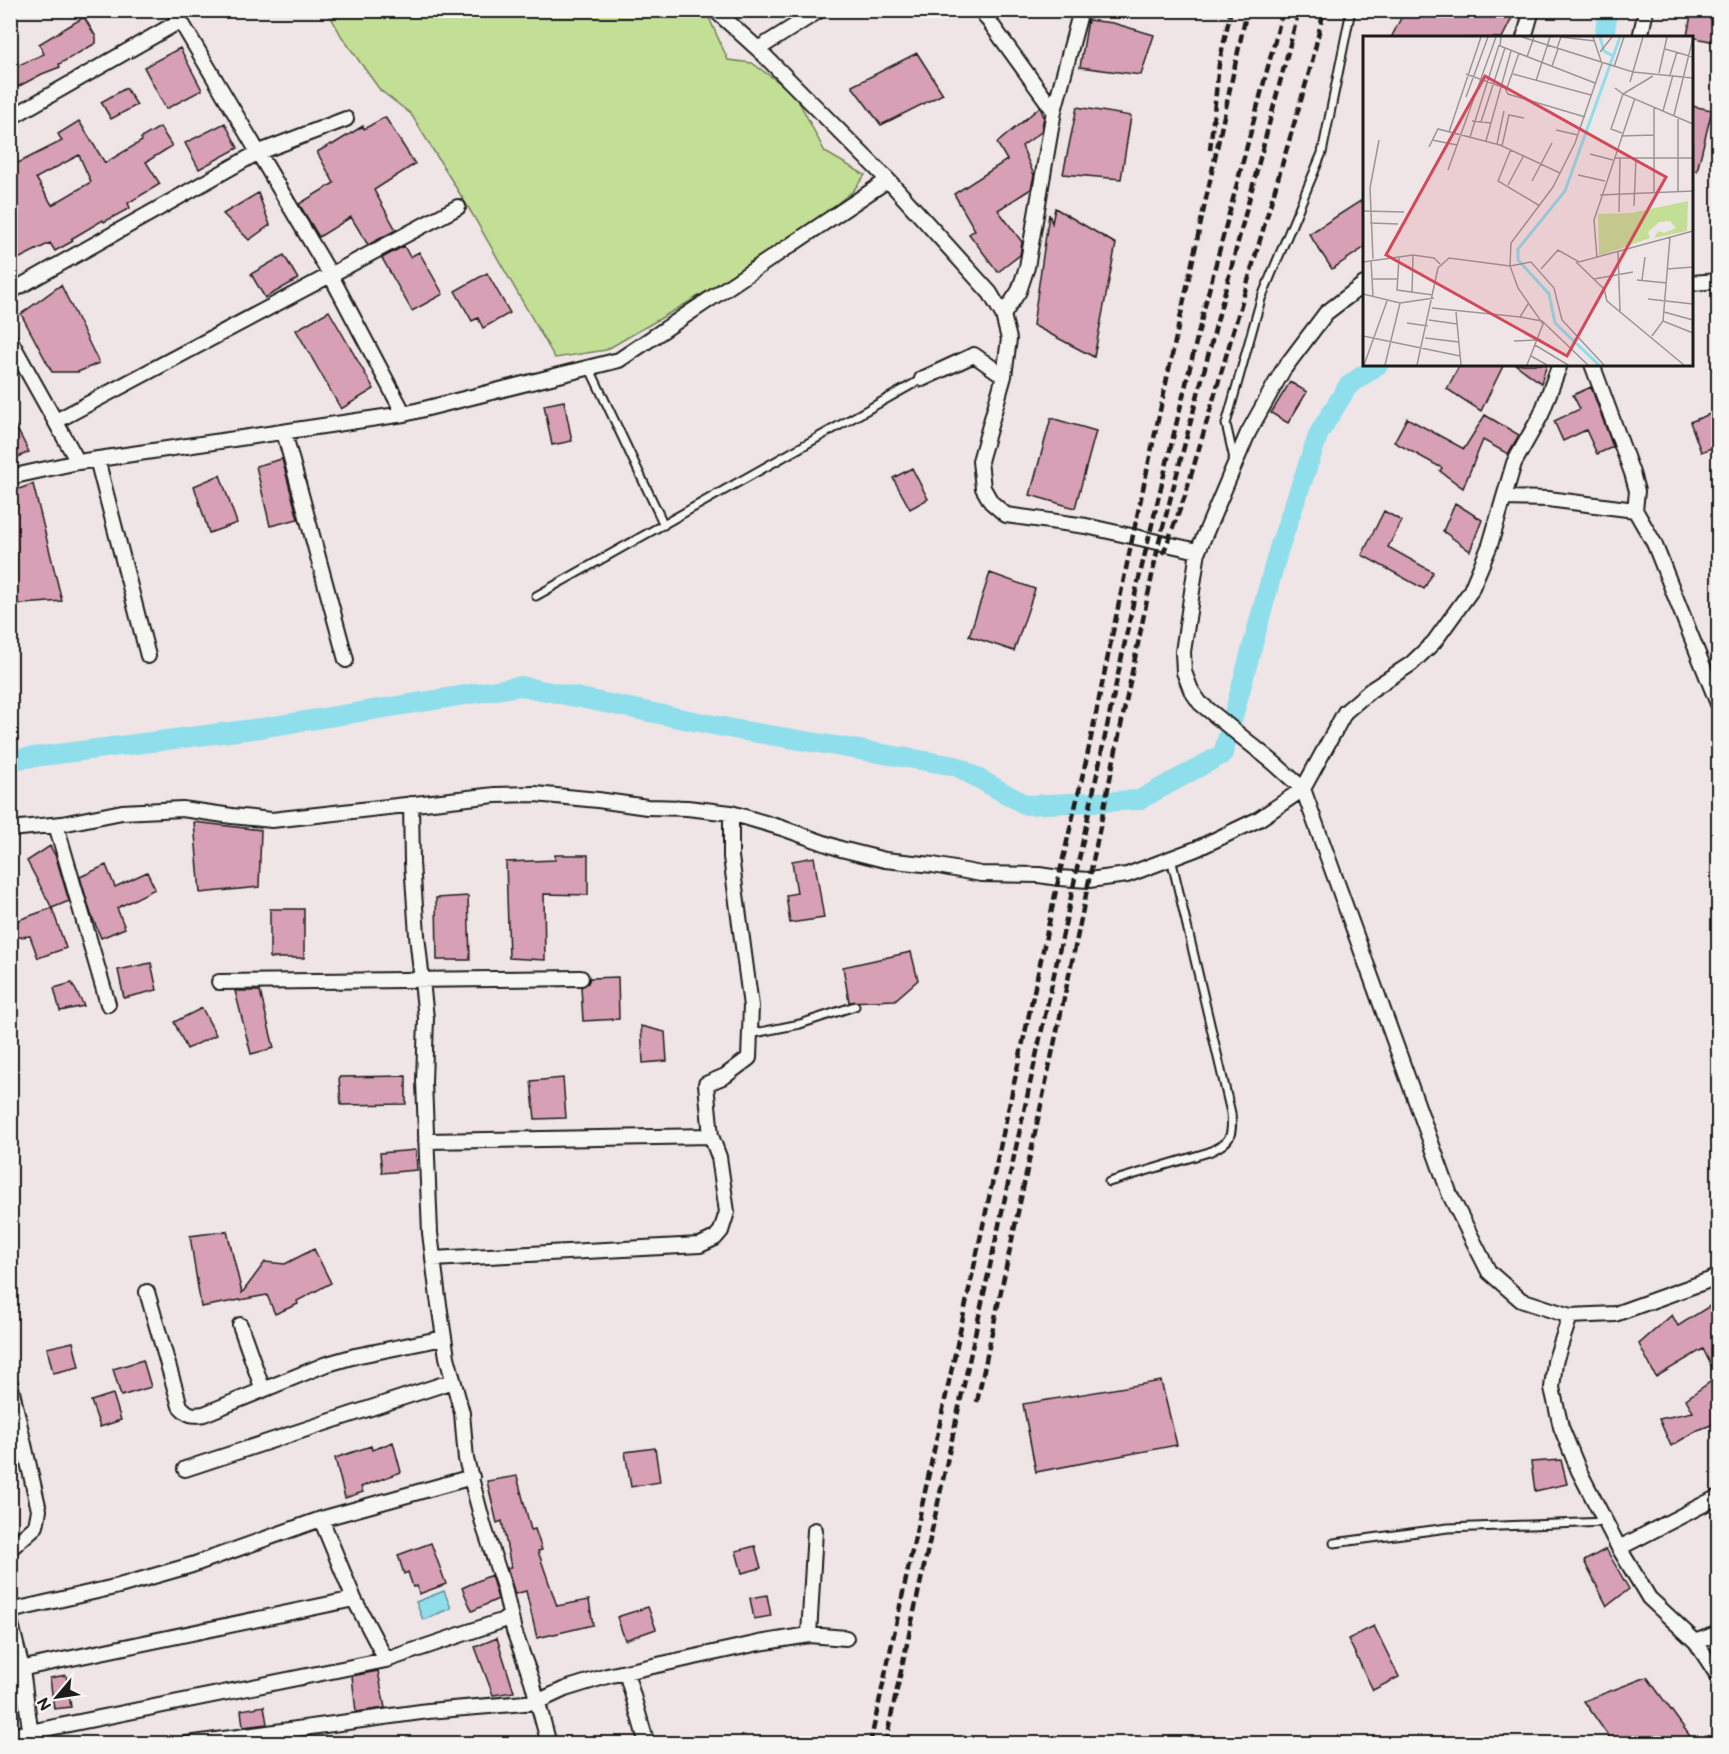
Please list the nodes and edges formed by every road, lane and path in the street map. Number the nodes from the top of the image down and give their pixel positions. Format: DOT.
graph roads {
  1 [pos="715,10"];
  2 [pos="820,10"];
  3 [pos="981,10"];
  4 [pos="1081,10"];
  5 [pos="1351,10"];
  6 [pos="1532,10"];
  7 [pos="1646,10"];
  8 [pos="177,16"];
  9 [pos="1525,36"];
  10 [pos="1640,36"];
  11 [pos="758,49"];
  12 [pos="1054,111"];
  13 [pos="10,118"];
  14 [pos="346,119"];
  15 [pos="257,153"];
  16 [pos="888,180"];
  17 [pos="458,207"];
  18 [pos="330,274"];
  19 [pos="1719,281"];
  20 [pos="1693,283"];
  21 [pos="1363,285"];
  22 [pos="10,292"];
  23 [pos="1003,315"];
  24 [pos="10,340"];
  25 [pos="1559,366"];
  26 [pos="1594,366"];
  27 [pos="589,367"];
  28 [pos="1004,376"];
  29 [pos="922,379"];
  30 [pos="404,414"];
  31 [pos="56,421"];
  32 [pos="284,432"];
  33 [pos="97,459"];
  34 [pos="78,462"];
  35 [pos="1235,464"];
  36 [pos="10,477"];
  37 [pos="1505,498"];
  38 [pos="1635,510"];
  39 [pos="664,525"];
  40 [pos="1198,551"];
  41 [pos="536,596"];
  42 [pos="148,656"];
  43 [pos="346,660"];
  44 [pos="1719,704"];
  45 [pos="1303,789"];
  46 [pos="411,804"];
  47 [pos="731,813"];
  48 [pos="56,825"];
  49 [pos="10,829"];
  50 [pos="1171,858"];
  51 [pos="581,978"];
  52 [pos="422,979"];
  53 [pos="219,982"];
  54 [pos="108,1004"];
  55 [pos="855,1006"];
  56 [pos="750,1034"];
  57 [pos="711,1136"];
  58 [pos="426,1141"];
  59 [pos="1109,1182"];
  60 [pos="433,1259"];
  61 [pos="1719,1277"];
  62 [pos="147,1292"];
  63 [pos="1570,1316"];
  64 [pos="240,1325"];
  65 [pos="444,1338"];
  66 [pos="453,1381"];
  67 [pos="10,1383"];
  68 [pos="263,1390"];
  69 [pos="185,1469"];
  70 [pos="471,1477"];
  71 [pos="1719,1497"];
  72 [pos="321,1519"];
  73 [pos="1606,1522"];
  74 [pos="815,1530"];
  75 [pos="31,1532"];
  76 [pos="10,1534"];
  77 [pos="1334,1543"];
  78 [pos="10,1548"];
  79 [pos="1619,1548"];
  80 [pos="354,1599"];
  81 [pos="10,1611"];
  82 [pos="510,1618"];
  83 [pos="10,1620"];
  84 [pos="1719,1633"];
  85 [pos="809,1635"];
  86 [pos="846,1638"];
  87 [pos="1696,1642"];
  88 [pos="386,1659"];
  89 [pos="16,1670"];
  90 [pos="626,1672"];
  91 [pos="1719,1676"];
  92 [pos="537,1702"];
  93 [pos="10,1736"];
  94 [pos="31,1738"];
  95 [pos="187,1743"];
  96 [pos="549,1743"];
  97 [pos="647,1743"];
  1 -- 11 [label="street"];
  2 -- 11 [label="street"];
  3 -- 12 [label="street"];
  4 -- 12 [label="street"];
  5 -- 35 [label="lane"];
  6 -- 9 [label="street"];
  7 -- 10 [label="street"];
  8 -- 13 [label="street"];
  8 -- 15 [label="street"];
  11 -- 16 [label="street"];
  12 -- 23 [label="street"];
  14 -- 15 [label="street"];
  15 -- 18 [label="street"];
  15 -- 22 [label="street"];
  16 -- 23 [label="street"];
  16 -- 27 [label="street"];
  17 -- 18 [label="street"];
  18 -- 30 [label="street"];
  18 -- 31 [label="street"];
  19 -- 20 [label="street"];
  21 -- 35 [label="street"];
  23 -- 28 [label="street"];
  24 -- 31 [label="street"];
  25 -- 37 [label="street"];
  26 -- 38 [label="street"];
  27 -- 30 [label="street"];
  27 -- 39 [label="lane"];
  28 -- 29 [label="street"];
  28 -- 40 [label="street"];
  29 -- 39 [label="lane"];
  30 -- 32 [label="street"];
  31 -- 34 [label="street"];
  32 -- 33 [label="street"];
  32 -- 43 [label="street"];
  33 -- 34 [label="street"];
  33 -- 42 [label="street"];
  34 -- 36 [label="street"];
  35 -- 40 [label="street"];
  37 -- 38 [label="street"];
  37 -- 45 [label="street"];
  38 -- 44 [label="street"];
  39 -- 41 [label="lane"];
  40 -- 45 [label="street"];
  45 -- 50 [label="street"];
  45 -- 63 [label="street"];
  46 -- 47 [label="street"];
  46 -- 48 [label="street"];
  46 -- 52 [label="street"];
  47 -- 50 [label="street"];
  47 -- 56 [label="street"];
  48 -- 49 [label="street"];
  48 -- 54 [label="street"];
  50 -- 59 [label="lane"];
  51 -- 52 [label="street"];
  52 -- 53 [label="street"];
  52 -- 58 [label="street"];
  55 -- 56 [label="lane"];
  56 -- 57 [label="street"];
  57 -- 58 [label="street"];
  57 -- 60 [label="street"];
  58 -- 60 [label="street"];
  60 -- 65 [label="street"];
  61 -- 63 [label="street"];
  62 -- 68 [label="street"];
  63 -- 73 [label="street"];
  64 -- 68 [label="street"];
  65 -- 66 [label="street"];
  65 -- 68 [label="street"];
  66 -- 69 [label="street"];
  66 -- 70 [label="street"];
  67 -- 75 [label="street"];
  70 -- 72 [label="street"];
  70 -- 82 [label="street"];
  71 -- 79 [label="street"];
  72 -- 80 [label="street"];
  72 -- 81 [label="street"];
  73 -- 77 [label="lane"];
  73 -- 79 [label="street"];
  74 -- 85 [label="street"];
  75 -- 76 [label="street"];
  75 -- 78 [label="street"];
  79 -- 87 [label="street"];
  80 -- 88 [label="street"];
  80 -- 89 [label="street"];
  82 -- 88 [label="street"];
  82 -- 92 [label="street"];
  83 -- 89 [label="street"];
  84 -- 87 [label="street"];
  85 -- 86 [label="street"];
  85 -- 90 [label="street"];
  87 -- 91 [label="street"];
  88 -- 94 [label="street"];
  89 -- 94 [label="street"];
  90 -- 92 [label="street"];
  90 -- 97 [label="street"];
  92 -- 95 [label="street"];
  92 -- 96 [label="street"];
  93 -- 94 [label="street"];
}
